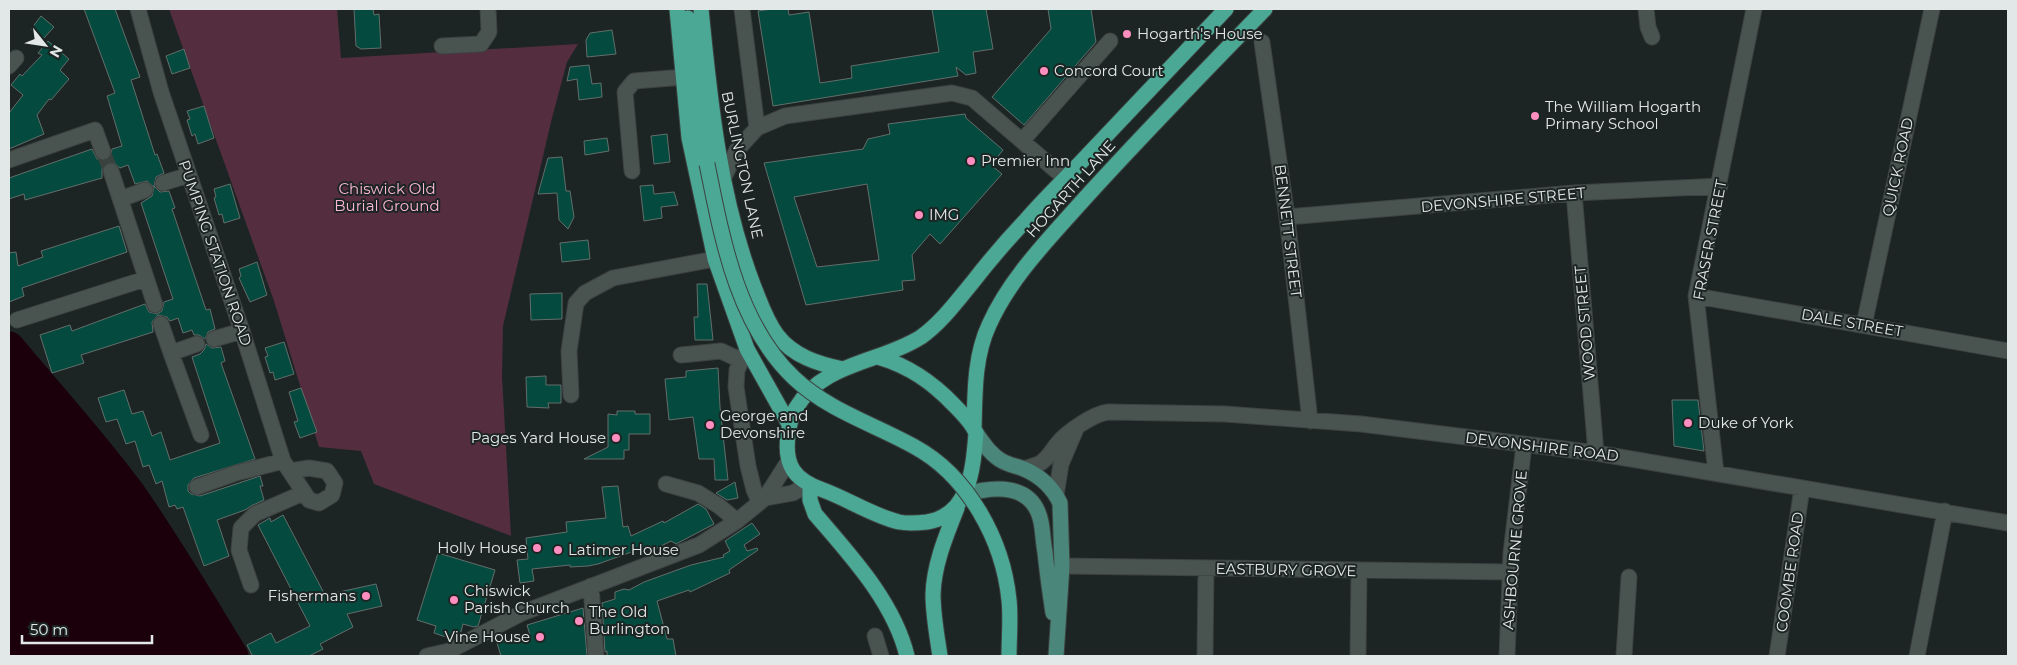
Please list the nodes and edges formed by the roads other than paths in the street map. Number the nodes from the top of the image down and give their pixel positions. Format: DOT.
graph roads {
  1 [pos="138,9"];
  2 [pos="488,9"];
  3 [pos="677,9"];
  4 [pos="687,9"];
  5 [pos="701,9"];
  6 [pos="742,9"];
  7 [pos="1226,9"];
  8 [pos="1265,9"];
  9 [pos="1646,9"];
  10 [pos="1754,9"];
  11 [pos="1932,9"];
  12 [pos="1652,37"];
  13 [pos="1110,41"];
  14 [pos="1262,42"];
  15 [pos="442,46"];
  16 [pos="684,77"];
  17 [pos="757,128"];
  18 [pos="1022,142"];
  19 [pos="104,152"];
  20 [pos="9,160"];
  21 [pos="110,170"];
  22 [pos="632,171"];
  23 [pos="189,175"];
  24 [pos="724,178"];
  25 [pos="1066,179"];
  26 [pos="163,183"];
  27 [pos="1720,186"];
  28 [pos="145,190"];
  29 [pos="1574,193"];
  30 [pos="121,199"];
  31 [pos="1287,217"];
  32 [pos="715,259"];
  33 [pos="145,279"];
  34 [pos="1696,296"];
  35 [pos="155,305"];
  36 [pos="17,320"];
  37 [pos="161,324"];
  38 [pos="1864,325"];
  39 [pos="242,330"];
  40 [pos="214,339"];
  41 [pos="197,344"];
  42 [pos="2008,351"];
  43 [pos="171,353"];
  44 [pos="743,354"];
  45 [pos="681,355"];
  46 [pos="878,357"];
  47 [pos="843,369"];
  48 [pos="571,395"];
  49 [pos="1310,421"];
  50 [pos="789,424"];
  51 [pos="1076,429"];
  52 [pos="975,431"];
  53 [pos="201,436"];
  54 [pos="1524,444"];
  55 [pos="1596,453"];
  56 [pos="788,462"];
  57 [pos="287,466"];
  58 [pos="1024,469"];
  59 [pos="1716,473"];
  60 [pos="666,484"];
  61 [pos="809,485"];
  62 [pos="197,487"];
  63 [pos="1802,488"];
  64 [pos="303,493"];
  65 [pos="1056,495"];
  66 [pos="762,500"];
  67 [pos="961,500"];
  68 [pos="1945,511"];
  69 [pos="736,521"];
  70 [pos="2008,523"];
  71 [pos="1062,566"];
  72 [pos="1206,569"];
  73 [pos="1359,571"];
  74 [pos="1511,572"];
  75 [pos="1630,577"];
  76 [pos="251,585"];
  77 [pos="591,586"];
  78 [pos="1056,634"];
  79 [pos="876,636"];
  80 [pos="427,656"];
  81 [pos="596,656"];
  82 [pos="881,656"];
  83 [pos="907,656"];
  84 [pos="940,656"];
  85 [pos="1008,656"];
  86 [pos="1056,656"];
  87 [pos="1205,656"];
  88 [pos="1358,656"];
  89 [pos="1507,656"];
  90 [pos="1624,656"];
  91 [pos="1778,656"];
  92 [pos="1917,656"];
  1 -- 23 [label="street, PUMPING STATION ROAD"];
  2 -- 15 [label="street"];
  3 -- 16 [label="highway"];
  4 -- 85 [label="highway, bridge"];
  5 -- 24 [label="highway, BURLINGTON LANE"];
  6 -- 17 [label="street"];
  7 -- 25 [label="highway, HOGARTH LANE"];
  8 -- 52 [label="highway, HOGARTH LANE"];
  9 -- 12 [label="street"];
  10 -- 27 [label="street, FRASER STREET"];
  11 -- 38 [label="street, QUICK ROAD"];
  13 -- 18 [label="street"];
  14 -- 31 [label="street, BENNETT STREET"];
  16 -- 22 [label="street"];
  16 -- 32 [label="highway"];
  17 -- 18 [label="street"];
  17 -- 24 [label="street"];
  18 -- 25 [label="street"];
  19 -- 20 [label="street"];
  21 -- 30 [label="street"];
  23 -- 26 [label="street"];
  23 -- 39 [label="street, PUMPING STATION ROAD"];
  24 -- 47 [label="highway, BURLINGTON LANE"];
  25 -- 46 [label="highway, HOGARTH LANE"];
  27 -- 29 [label="street, DEVONSHIRE STREET"];
  27 -- 34 [label="street, FRASER STREET"];
  28 -- 30 [label="street"];
  29 -- 31 [label="street, DEVONSHIRE STREET"];
  29 -- 55 [label="street, WOOD STREET"];
  30 -- 33 [label="street"];
  31 -- 49 [label="street, BENNETT STREET"];
  32 -- 44 [label="highway"];
  32 -- 48 [label="street"];
  33 -- 35 [label="street"];
  33 -- 36 [label="street"];
  34 -- 38 [label="street, DALE STREET"];
  34 -- 59 [label="street, FRASER STREET"];
  37 -- 43 [label="street"];
  38 -- 42 [label="street, DALE STREET"];
  39 -- 40 [label="street"];
  39 -- 57 [label="street, PUMPING STATION ROAD"];
  41 -- 43 [label="street"];
  43 -- 53 [label="street"];
  44 -- 45 [label="street"];
  44 -- 50 [label="highway"];
  44 -- 66 [label="street"];
  46 -- 47 [label="highway"];
  46 -- 52 [label="highway"];
  47 -- 50 [label="highway"];
  49 -- 51 [label="street, DEVONSHIRE ROAD"];
  49 -- 54 [label="street, DEVONSHIRE ROAD"];
  50 -- 56 [label="highway"];
  51 -- 58 [label="street, DEVONSHIRE ROAD"];
  51 -- 65 [label="street"];
  52 -- 58 [label="main road"];
  52 -- 67 [label="highway"];
  54 -- 55 [label="street, DEVONSHIRE ROAD"];
  54 -- 74 [label="street, ASHBOURNE GROVE"];
  55 -- 59 [label="street, DEVONSHIRE ROAD"];
  56 -- 61 [label="highway"];
  56 -- 66 [label="street"];
  57 -- 62 [label="street"];
  57 -- 64 [label="street, PUMPING STATION ROAD"];
  57 -- 64 [label="street"];
  58 -- 65 [label="main road"];
  59 -- 63 [label="street, DEVONSHIRE ROAD"];
  60 -- 69 [label="street"];
  61 -- 66 [label="street"];
  61 -- 67 [label="highway"];
  61 -- 83 [label="highway"];
  63 -- 68 [label="street, DEVONSHIRE ROAD"];
  63 -- 91 [label="street, COOMBE ROAD"];
  64 -- 76 [label="street"];
  65 -- 71 [label="main road"];
  66 -- 69 [label="street"];
  67 -- 78 [label="main road"];
  67 -- 84 [label="highway"];
  68 -- 70 [label="street, DEVONSHIRE ROAD"];
  68 -- 92 [label="street"];
  69 -- 77 [label="street"];
  71 -- 72 [label="street, EASTBURY GROVE"];
  71 -- 78 [label="main road"];
  72 -- 73 [label="street, EASTBURY GROVE"];
  72 -- 87 [label="street"];
  73 -- 74 [label="street, EASTBURY GROVE"];
  73 -- 88 [label="street"];
  74 -- 89 [label="street, ASHBOURNE GROVE"];
  75 -- 90 [label="street"];
  77 -- 80 [label="street"];
  77 -- 81 [label="street"];
  78 -- 86 [label="main road"];
  79 -- 82 [label="street"];
}
